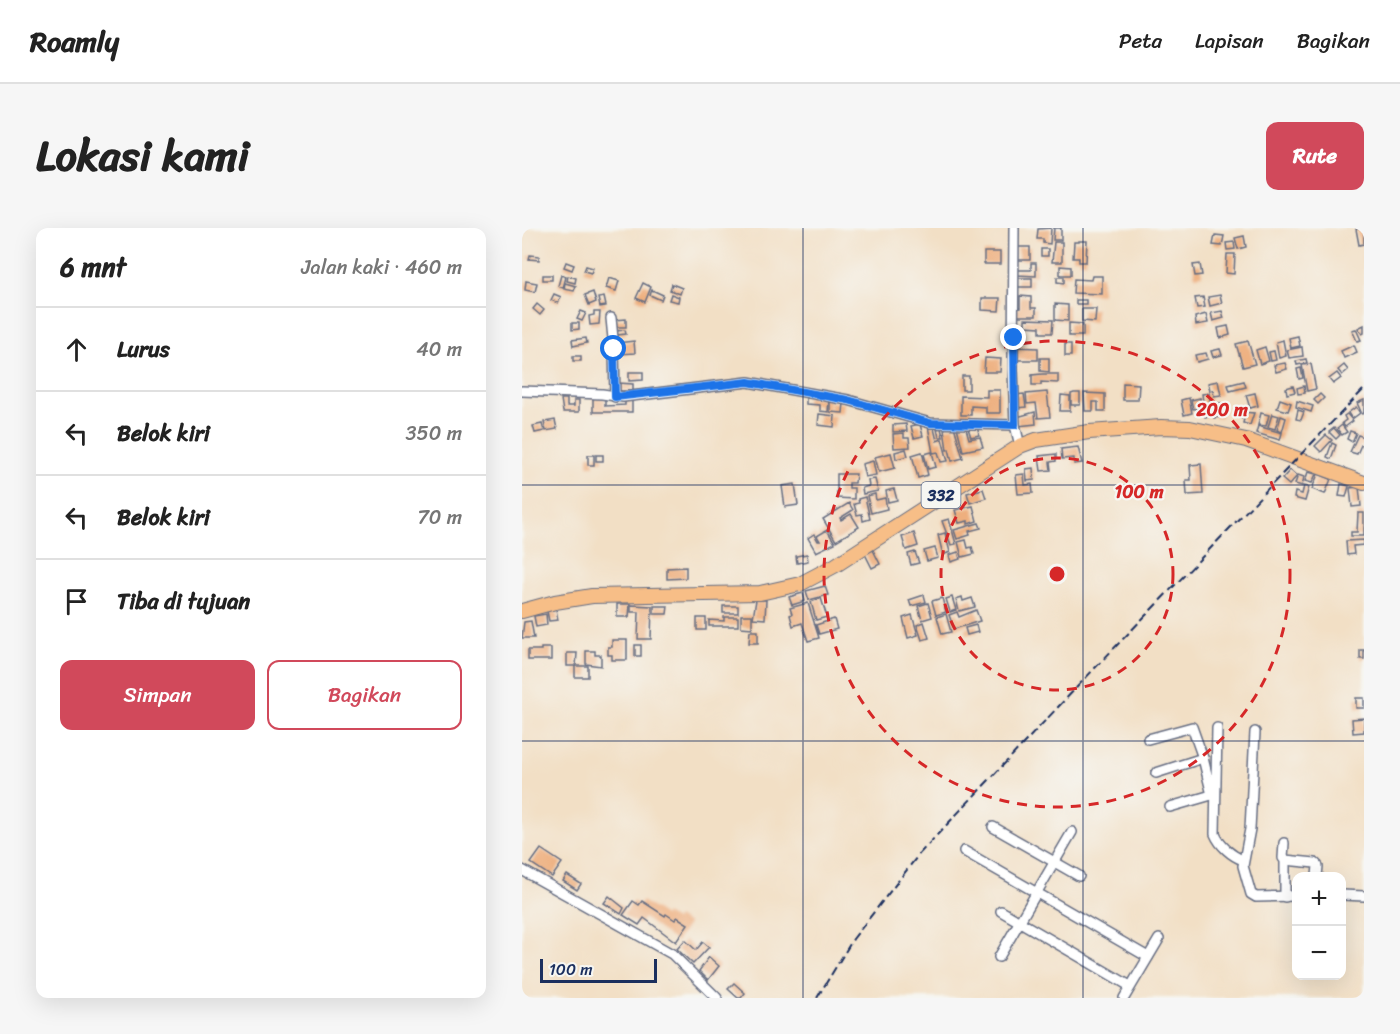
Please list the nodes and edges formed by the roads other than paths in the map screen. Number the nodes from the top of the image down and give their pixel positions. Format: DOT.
graph roads {
  1 [pos="1014,228"];
  2 [pos="611,318"];
  3 [pos="522,392"];
  4 [pos="615,397"];
  5 [pos="1015,425"];
  6 [pos="1020,446"];
  7 [pos="1364,483"];
  8 [pos="522,611"];
  9 [pos="1217,728"];
  10 [pos="1255,732"];
  11 [pos="1148,739"];
  12 [pos="1203,758"];
  13 [pos="1156,773"];
  14 [pos="1213,794"];
  15 [pos="1170,807"];
  16 [pos="993,827"];
  17 [pos="1072,832"];
  18 [pos="1284,843"];
  19 [pos="964,851"];
  20 [pos="1285,860"];
  21 [pos="1055,861"];
  22 [pos="1243,861"];
  23 [pos="522,870"];
  24 [pos="1317,872"];
  25 [pos="1079,876"];
  26 [pos="1037,892"];
  27 [pos="1346,895"];
  28 [pos="1292,896"];
  29 [pos="1364,896"];
  30 [pos="1285,897"];
  31 [pos="1001,910"];
  32 [pos="1020,921"];
  33 [pos="1159,939"];
  34 [pos="999,957"];
  35 [pos="1148,957"];
  36 [pos="1130,986"];
  37 [pos="717,998"];
  38 [pos="1124,998"];
  1 -- 5 [label="street"];
  2 -- 4 [label="street"];
  3 -- 4 [label="street"];
  4 -- 5 [label="street"];
  5 -- 6 [label="street"];
  6 -- 7 [label="main road, 332"];
  6 -- 8 [label="main road, 332"];
  9 -- 14 [label="street"];
  10 -- 22 [label="street"];
  11 -- 12 [label="street"];
  12 -- 13 [label="street"];
  12 -- 14 [label="street"];
  14 -- 15 [label="street"];
  14 -- 22 [label="street"];
  16 -- 21 [label="street"];
  17 -- 21 [label="street"];
  18 -- 20 [label="street"];
  19 -- 26 [label="street"];
  20 -- 24 [label="street"];
  20 -- 30 [label="street"];
  21 -- 25 [label="street"];
  21 -- 26 [label="street"];
  22 -- 30 [label="street"];
  23 -- 37 [label="street"];
  26 -- 32 [label="street"];
  26 -- 35 [label="street"];
  27 -- 29 [label="street"];
  28 -- 30 [label="street"];
  31 -- 32 [label="street"];
  32 -- 34 [label="street"];
  32 -- 36 [label="street"];
  33 -- 35 [label="street"];
  35 -- 36 [label="street"];
  36 -- 38 [label="street"];
}
